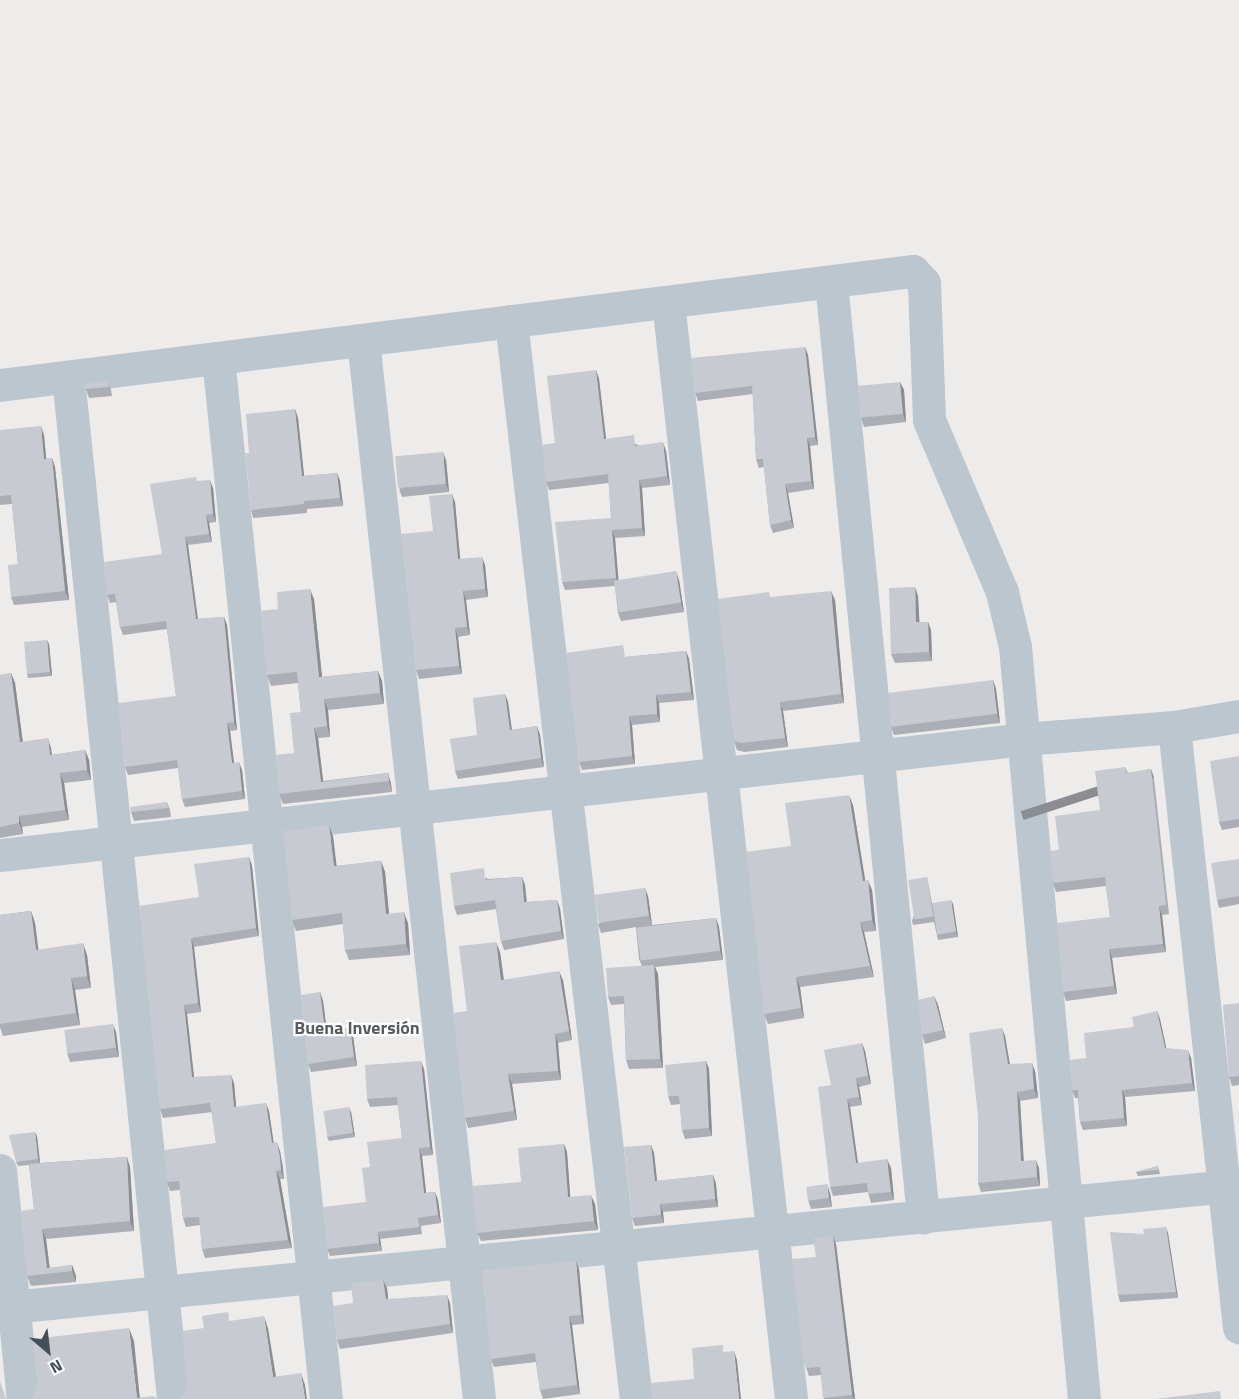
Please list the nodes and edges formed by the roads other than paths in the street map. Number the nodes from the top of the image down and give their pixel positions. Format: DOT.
graph roads {
  1 [pos="831,282"];
  2 [pos="668,302"];
  3 [pos="511,321"];
  4 [pos="363,340"];
  5 [pos="218,358"];
  6 [pos="68,377"];
  7 [pos="0,385"];
  8 [pos="1239,716"];
  9 [pos="1173,727"];
  10 [pos="1024,739"];
  11 [pos="878,756"];
  12 [pos="721,774"];
  13 [pos="565,791"];
  14 [pos="415,808"];
  15 [pos="267,825"];
  16 [pos="116,842"];
  17 [pos="0,855"];
  18 [pos="0,1170"];
  19 [pos="1232,1186"];
  20 [pos="1066,1203"];
  21 [pos="923,1217"];
  22 [pos="772,1232"];
  23 [pos="618,1247"];
  24 [pos="464,1262"];
  25 [pos="314,1277"];
  26 [pos="162,1292"];
  27 [pos="7,1307"];
  28 [pos="1239,1327"];
  29 [pos="23,1399"];
  30 [pos="173,1399"];
  31 [pos="326,1399"];
  32 [pos="479,1399"];
  33 [pos="636,1399"];
  34 [pos="791,1399"];
  35 [pos="1084,1399"];
  1 -- 2 [label="street"];
  1 -- 10 [label="street"];
  1 -- 11 [label="street"];
  2 -- 3 [label="street"];
  2 -- 12 [label="street"];
  3 -- 4 [label="street"];
  3 -- 13 [label="street"];
  4 -- 5 [label="street"];
  4 -- 14 [label="street"];
  5 -- 6 [label="street"];
  5 -- 15 [label="street"];
  6 -- 7 [label="street"];
  6 -- 16 [label="street"];
  8 -- 9 [label="street"];
  9 -- 10 [label="street"];
  9 -- 19 [label="street"];
  10 -- 11 [label="street"];
  10 -- 20 [label="street"];
  11 -- 12 [label="street"];
  11 -- 21 [label="street"];
  12 -- 13 [label="street"];
  12 -- 22 [label="street"];
  13 -- 14 [label="street"];
  13 -- 23 [label="street"];
  14 -- 15 [label="street"];
  14 -- 24 [label="street"];
  15 -- 16 [label="street"];
  15 -- 25 [label="street"];
  16 -- 17 [label="street"];
  16 -- 26 [label="street"];
  18 -- 27 [label="street"];
  19 -- 20 [label="street"];
  19 -- 28 [label="street"];
  20 -- 21 [label="street"];
  20 -- 35 [label="street"];
  21 -- 22 [label="street"];
  22 -- 23 [label="street"];
  22 -- 34 [label="street"];
  23 -- 24 [label="street"];
  23 -- 33 [label="street"];
  24 -- 25 [label="street"];
  24 -- 32 [label="street"];
  25 -- 26 [label="street"];
  25 -- 31 [label="street"];
  26 -- 27 [label="street"];
  26 -- 30 [label="street"];
  27 -- 29 [label="street"];
}
